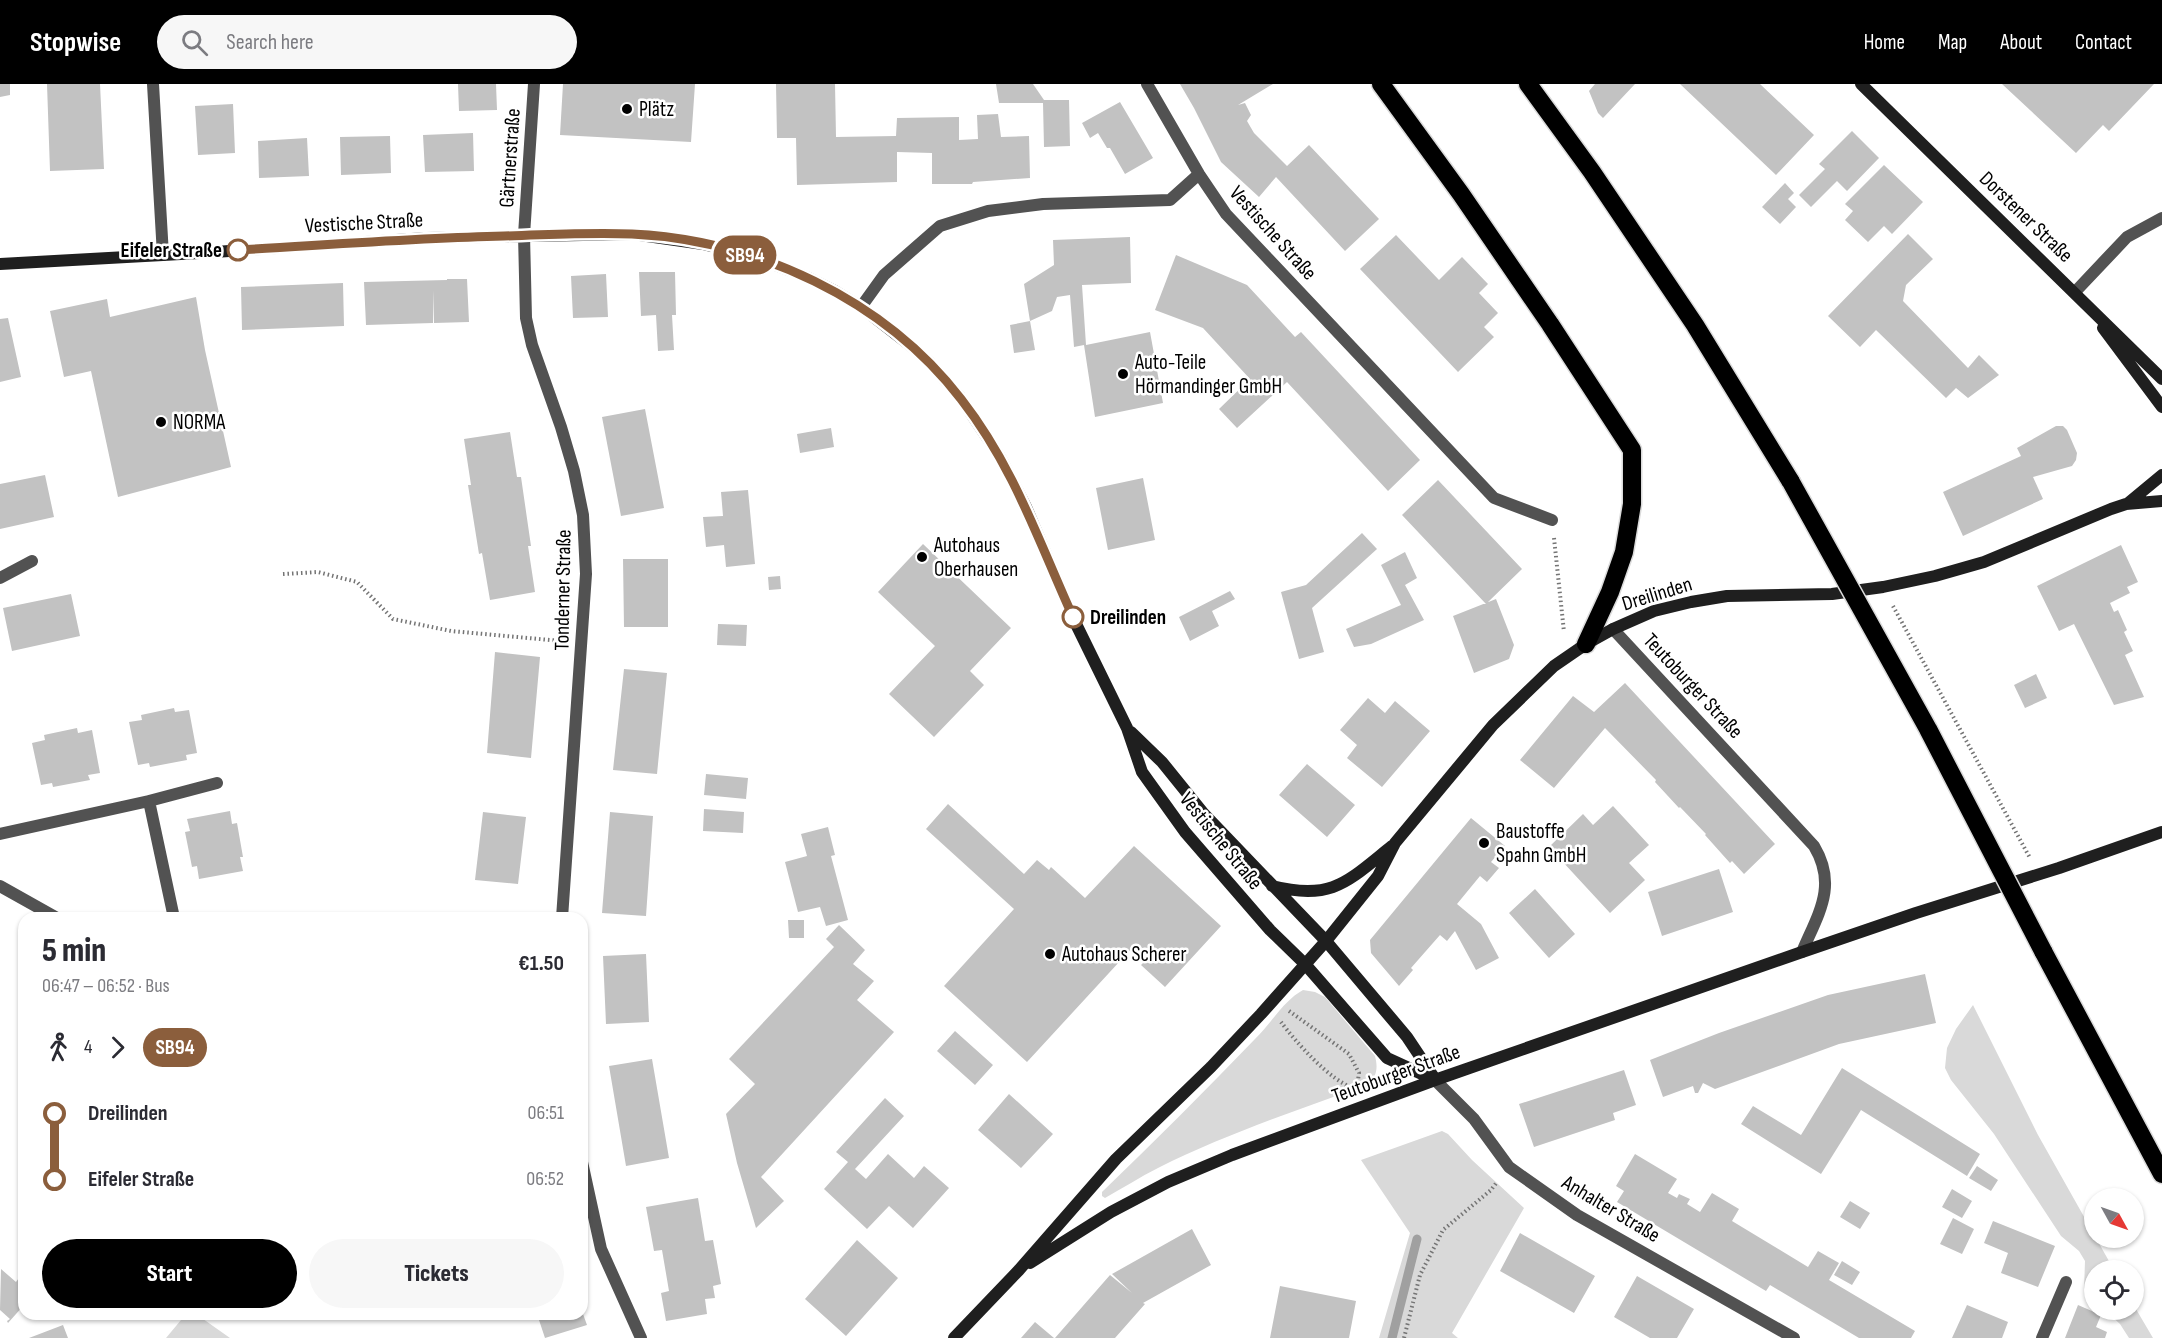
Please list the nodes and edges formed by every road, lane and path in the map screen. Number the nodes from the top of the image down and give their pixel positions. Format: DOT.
graph roads {
  1 [pos="153,84"];
  2 [pos="534,84"];
  3 [pos="1147,84"];
  4 [pos="1381,84"];
  5 [pos="1528,84"];
  6 [pos="1861,84"];
  7 [pos="1199,174"];
  8 [pos="2162,218"];
  9 [pos="524,236"];
  10 [pos="163,255"];
  11 [pos="0,264"];
  12 [pos="2075,292"];
  13 [pos="861,307"];
  14 [pos="2162,379"];
  15 [pos="2162,407"];
  16 [pos="2162,475"];
  17 [pos="2162,501"];
  18 [pos="2126,504"];
  19 [pos="1552,520"];
  20 [pos="32,561"];
  21 [pos="283,574"];
  22 [pos="0,578"];
  23 [pos="1883,587"];
  24 [pos="1613,629"];
  25 [pos="584,630"];
  26 [pos="1586,644"];
  27 [pos="1567,657"];
  28 [pos="1127,728"];
  29 [pos="218,783"];
  30 [pos="150,801"];
  31 [pos="2162,832"];
  32 [pos="0,834"];
  33 [pos="1395,843"];
  34 [pos="2039,874"];
  35 [pos="0,886"];
  36 [pos="1272,886"];
  37 [pos="46,912"];
  38 [pos="173,912"];
  39 [pos="562,912"];
  40 [pos="1326,941"];
  41 [pos="1802,952"];
  42 [pos="1305,964"];
  43 [pos="1436,1080"];
  44 [pos="1357,1089"];
  45 [pos="1509,1167"];
  46 [pos="2162,1174"];
  47 [pos="588,1189"];
  48 [pos="1019,1270"];
  49 [pos="2066,1282"];
  50 [pos="640,1338"];
  51 [pos="954,1338"];
  52 [pos="1404,1338"];
  53 [pos="1794,1338"];
  54 [pos="2042,1338"];
  1 -- 10 [label="street"];
  2 -- 9 [label="street, Gärtnerstraße"];
  3 -- 7 [label="street, Vestische Straße"];
  4 -- 26 [label="highway"];
  5 -- 46 [label="highway, bridge"];
  6 -- 12 [label="main road, Dorstener Straße"];
  7 -- 13 [label="street"];
  7 -- 19 [label="street, Vestische Straße"];
  8 -- 12 [label="street"];
  9 -- 10 [label="main road, Vestische Straße"];
  9 -- 13 [label="main road, Vestische Straße"];
  9 -- 25 [label="street, Tonderner Straße"];
  10 -- 11 [label="main road, Vestische Straße"];
  12 -- 14 [label="main road, Dorstener Straße"];
  12 -- 15 [label="main road"];
  13 -- 28 [label="main road, Vestische Straße"];
  16 -- 18 [label="main road, Dreilinden"];
  17 -- 18 [label="main road, Dreilinden"];
  18 -- 23 [label="main road, Dreilinden"];
  19 -- 27 [label="path"];
  20 -- 22 [label="street"];
  21 -- 25 [label="path"];
  23 -- 24 [label="main road, Dreilinden"];
  23 -- 34 [label="path"];
  24 -- 26 [label="main road, Dreilinden"];
  24 -- 41 [label="street, Teutoburger Straße"];
  25 -- 39 [label="street, Tonderner Straße"];
  26 -- 27 [label="main road, Dreilinden"];
  27 -- 33 [label="main road, Dreilinden"];
  28 -- 36 [label="main road, Vestische Straße"];
  28 -- 42 [label="main road, Vestische Straße"];
  29 -- 30 [label="street"];
  30 -- 32 [label="street"];
  30 -- 38 [label="street"];
  31 -- 34 [label="main road, Teutoburger Straße"];
  33 -- 36 [label="main road, Vestische Straße"];
  33 -- 40 [label="main road, Dreilinden"];
  34 -- 41 [label="main road, Teutoburger Straße"];
  35 -- 37 [label="street"];
  36 -- 40 [label="main road, Vestische Straße"];
  40 -- 42 [label="main road, Teutoburger Straße"];
  40 -- 43 [label="main road, Anhalter Straße"];
  41 -- 43 [label="main road, Teutoburger Straße"];
  42 -- 43 [label="main road, Anhalter Straße"];
  42 -- 48 [label="main road, Teutoburger Straße"];
  43 -- 45 [label="street, Anhalter Straße"];
  43 -- 48 [label="main road, Teutoburger Straße"];
  44 -- 44 [label="path"];
  45 -- 52 [label="path"];
  45 -- 53 [label="street, Anhalter Straße"];
  47 -- 50 [label="street"];
  48 -- 51 [label="main road, Teutoburger Straße"];
  49 -- 54 [label="street"];
}
